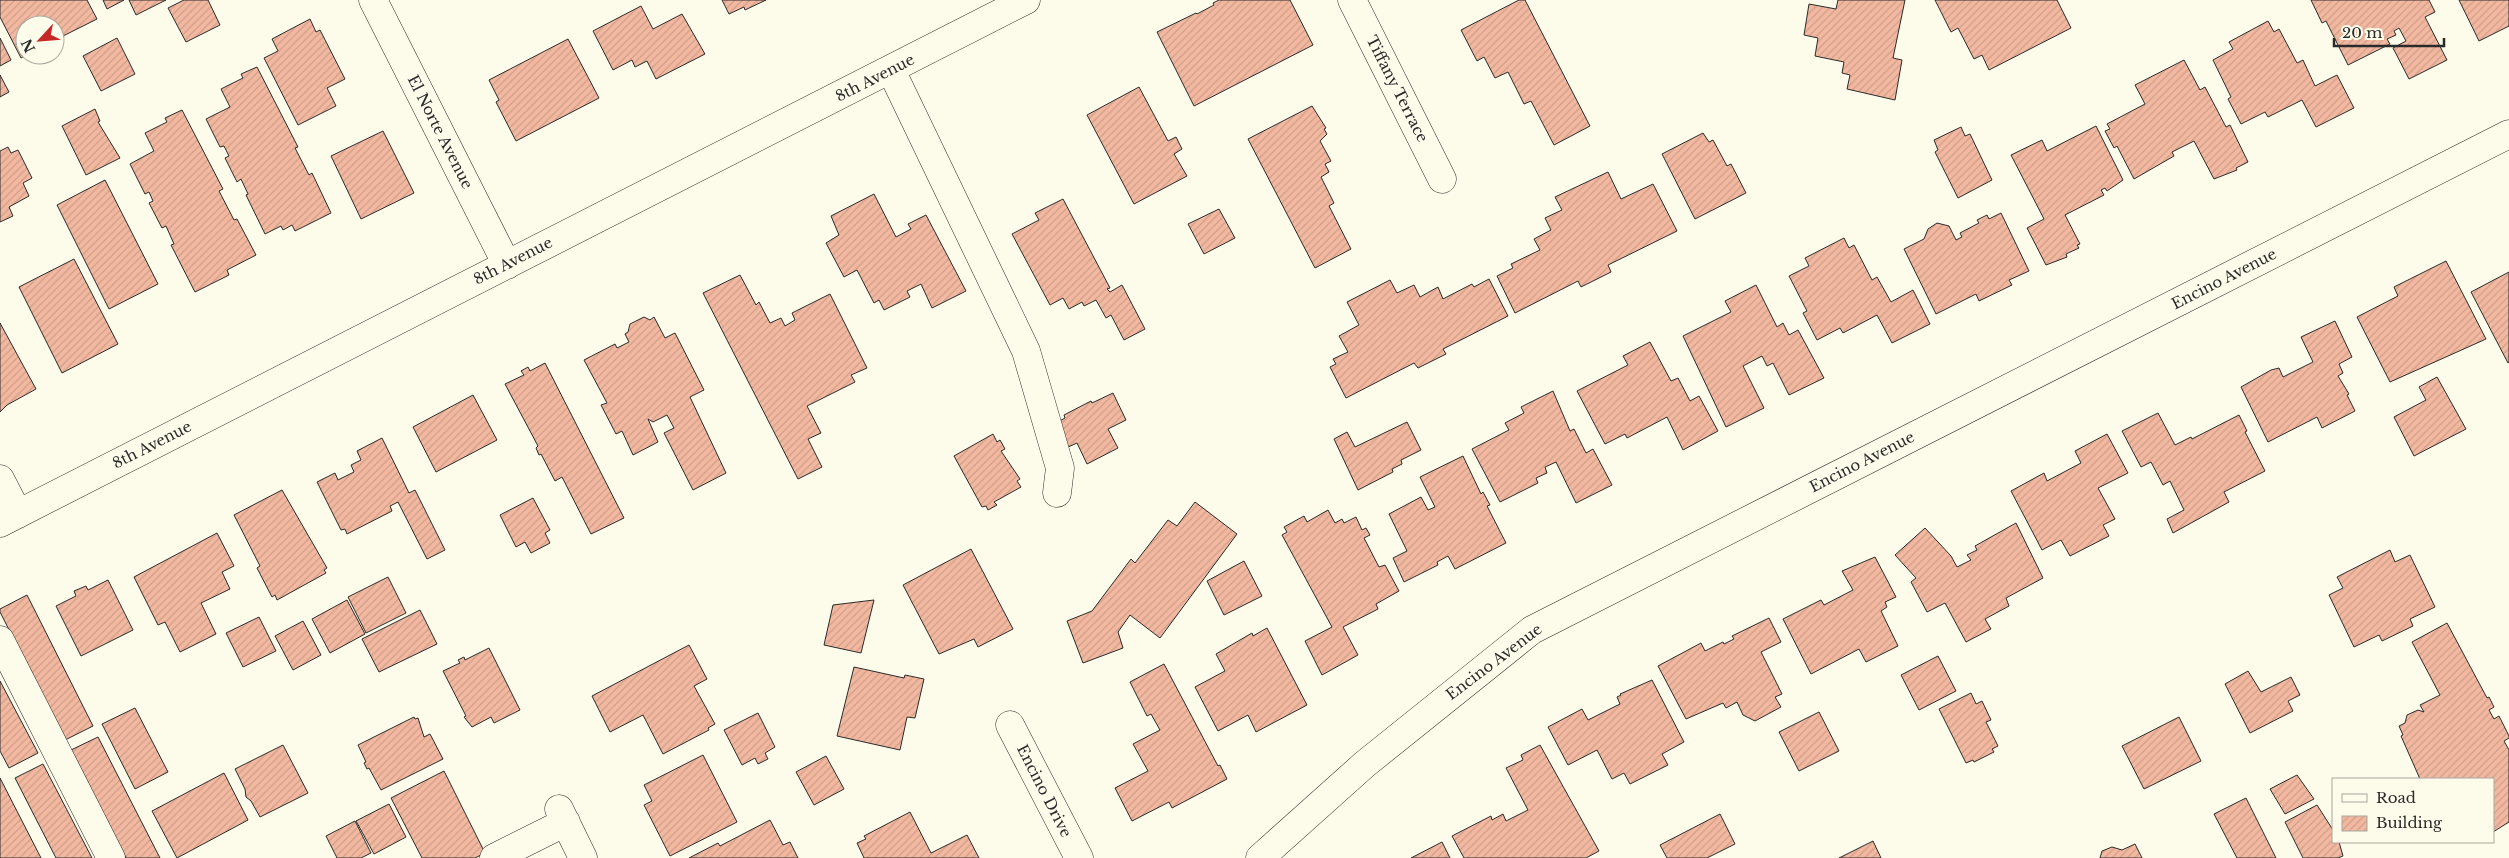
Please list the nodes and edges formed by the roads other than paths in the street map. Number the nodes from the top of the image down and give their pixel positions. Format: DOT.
graph roads {
  1 [pos="373,0"];
  2 [pos="1026,0"];
  3 [pos="1352,0"];
  4 [pos="891,70"];
  5 [pos="2509,134"];
  6 [pos="1442,179"];
  7 [pos="507,264"];
  8 [pos="0,479"];
  9 [pos="1057,493"];
  10 [pos="9,518"];
  11 [pos="0,640"];
  12 [pos="1010,725"];
  13 [pos="111,858"];
  14 [pos="494,858"];
  15 [pos="583,858"];
  16 [pos="1078,858"];
  17 [pos="1260,858"];
  1 -- 7 [label="street, El Norte Avenue"];
  2 -- 4 [label="street, 8th Avenue"];
  3 -- 6 [label="street, Tiffany Terrace"];
  4 -- 7 [label="street, 8th Avenue"];
  4 -- 9 [label="street"];
  5 -- 17 [label="street, Encino Avenue"];
  7 -- 10 [label="street, 8th Avenue"];
  8 -- 10 [label="street"];
  11 -- 13 [label="street"];
  12 -- 16 [label="street, Encino Drive"];
  14 -- 15 [label="street"];
}
